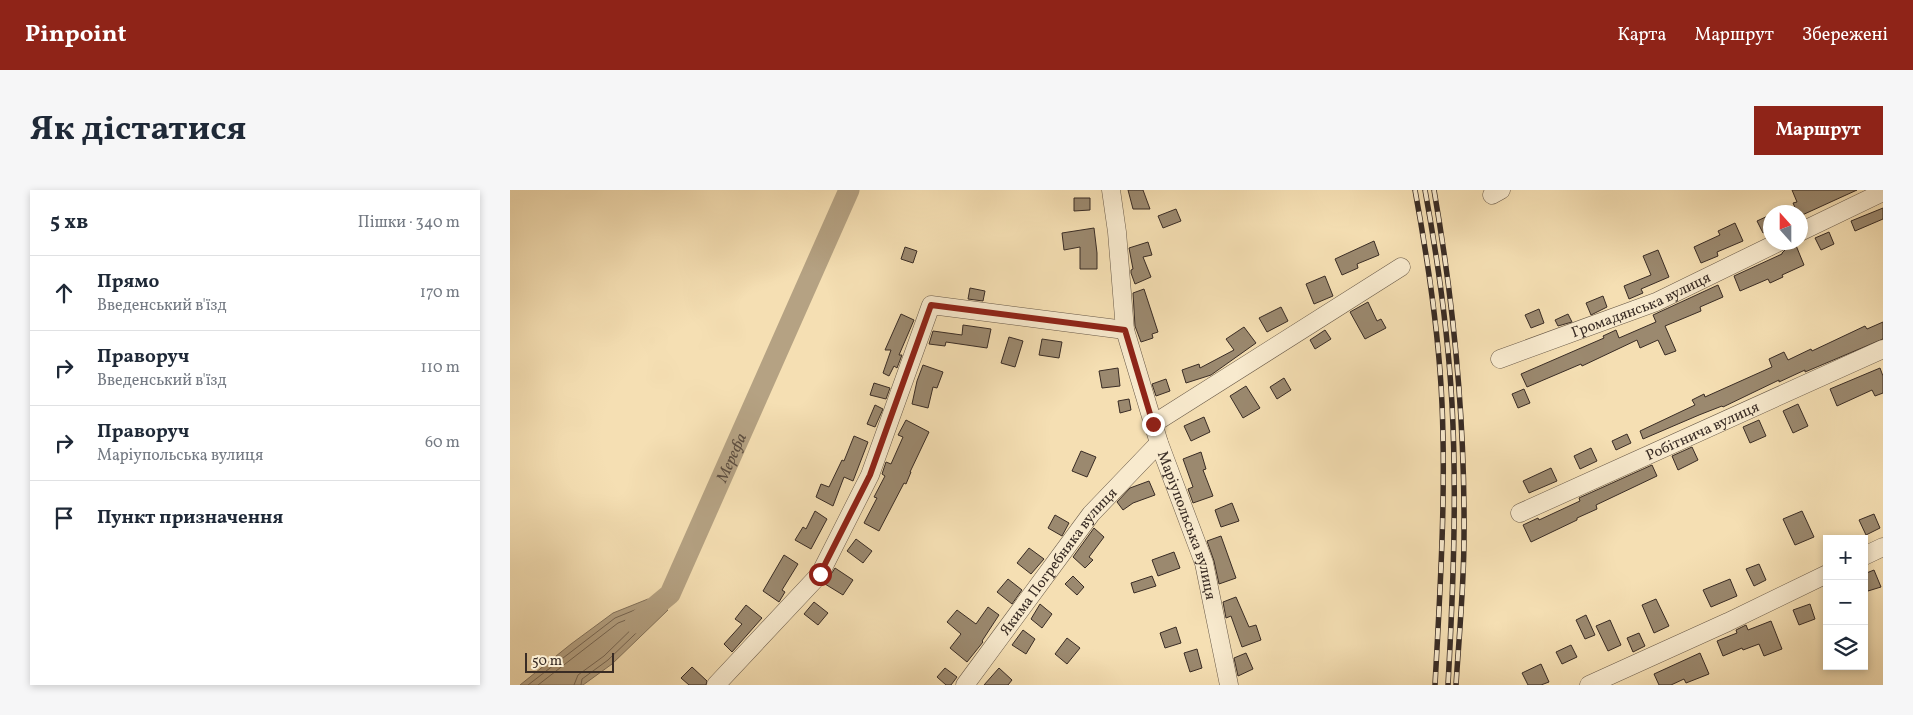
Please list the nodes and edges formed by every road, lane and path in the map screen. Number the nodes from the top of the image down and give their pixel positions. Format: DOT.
graph roads {
  1 [pos="1111,190"];
  2 [pos="1883,192"];
  3 [pos="1808,228"];
  4 [pos="1763,250"];
  5 [pos="1401,267"];
  6 [pos="1125,330"];
  7 [pos="1883,349"];
  8 [pos="1500,359"];
  9 [pos="1153,424"];
  10 [pos="1159,443"];
  11 [pos="1520,512"];
  12 [pos="1883,547"];
  13 [pos="1868,554"];
  14 [pos="1823,576"];
  15 [pos="1593,684"];
  16 [pos="716,685"];
  17 [pos="965,685"];
  18 [pos="1229,685"];
  1 -- 6 [label="street, Маріупольська вулиця"];
  2 -- 3 [label="street"];
  4 -- 8 [label="street, Громадянська вулиця"];
  5 -- 9 [label="street"];
  6 -- 9 [label="street, Маріупольська вулиця"];
  6 -- 16 [label="street"];
  7 -- 11 [label="street, Робітнича вулиця"];
  9 -- 10 [label="street, Маріупольська вулиця"];
  10 -- 17 [label="street, Якима Погребняка вулиця"];
  10 -- 18 [label="street, Маріупольська вулиця"];
  12 -- 13 [label="street"];
  14 -- 15 [label="street"];
}
